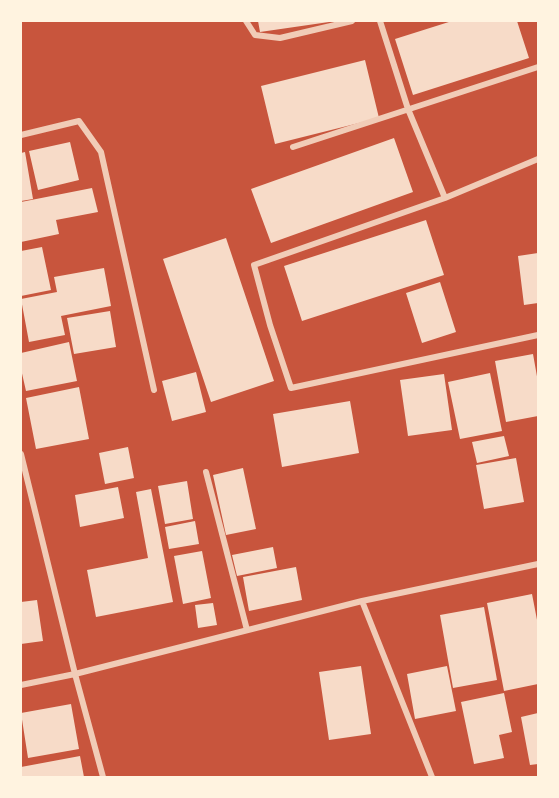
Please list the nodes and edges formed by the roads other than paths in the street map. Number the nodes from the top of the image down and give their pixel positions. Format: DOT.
graph roads {
  1 [pos="246,21"];
  2 [pos="351,21"];
  3 [pos="380,21"];
  4 [pos="538,67"];
  5 [pos="408,110"];
  6 [pos="21,135"];
  7 [pos="293,147"];
  8 [pos="538,159"];
  9 [pos="444,198"];
  10 [pos="538,335"];
  11 [pos="154,390"];
  12 [pos="21,454"];
  13 [pos="206,472"];
  14 [pos="538,564"];
  15 [pos="362,601"];
  16 [pos="247,630"];
  17 [pos="75,674"];
  18 [pos="21,685"];
  19 [pos="103,777"];
  20 [pos="432,777"];
  1 -- 2 [label="street"];
  3 -- 5 [label="street"];
  4 -- 5 [label="street"];
  5 -- 7 [label="street"];
  5 -- 9 [label="street"];
  6 -- 11 [label="street"];
  8 -- 9 [label="street"];
  9 -- 10 [label="street"];
  12 -- 17 [label="street"];
  13 -- 16 [label="street"];
  14 -- 15 [label="street"];
  15 -- 16 [label="street"];
  15 -- 20 [label="street"];
  16 -- 17 [label="street"];
  17 -- 18 [label="street"];
  17 -- 19 [label="street"];
}
